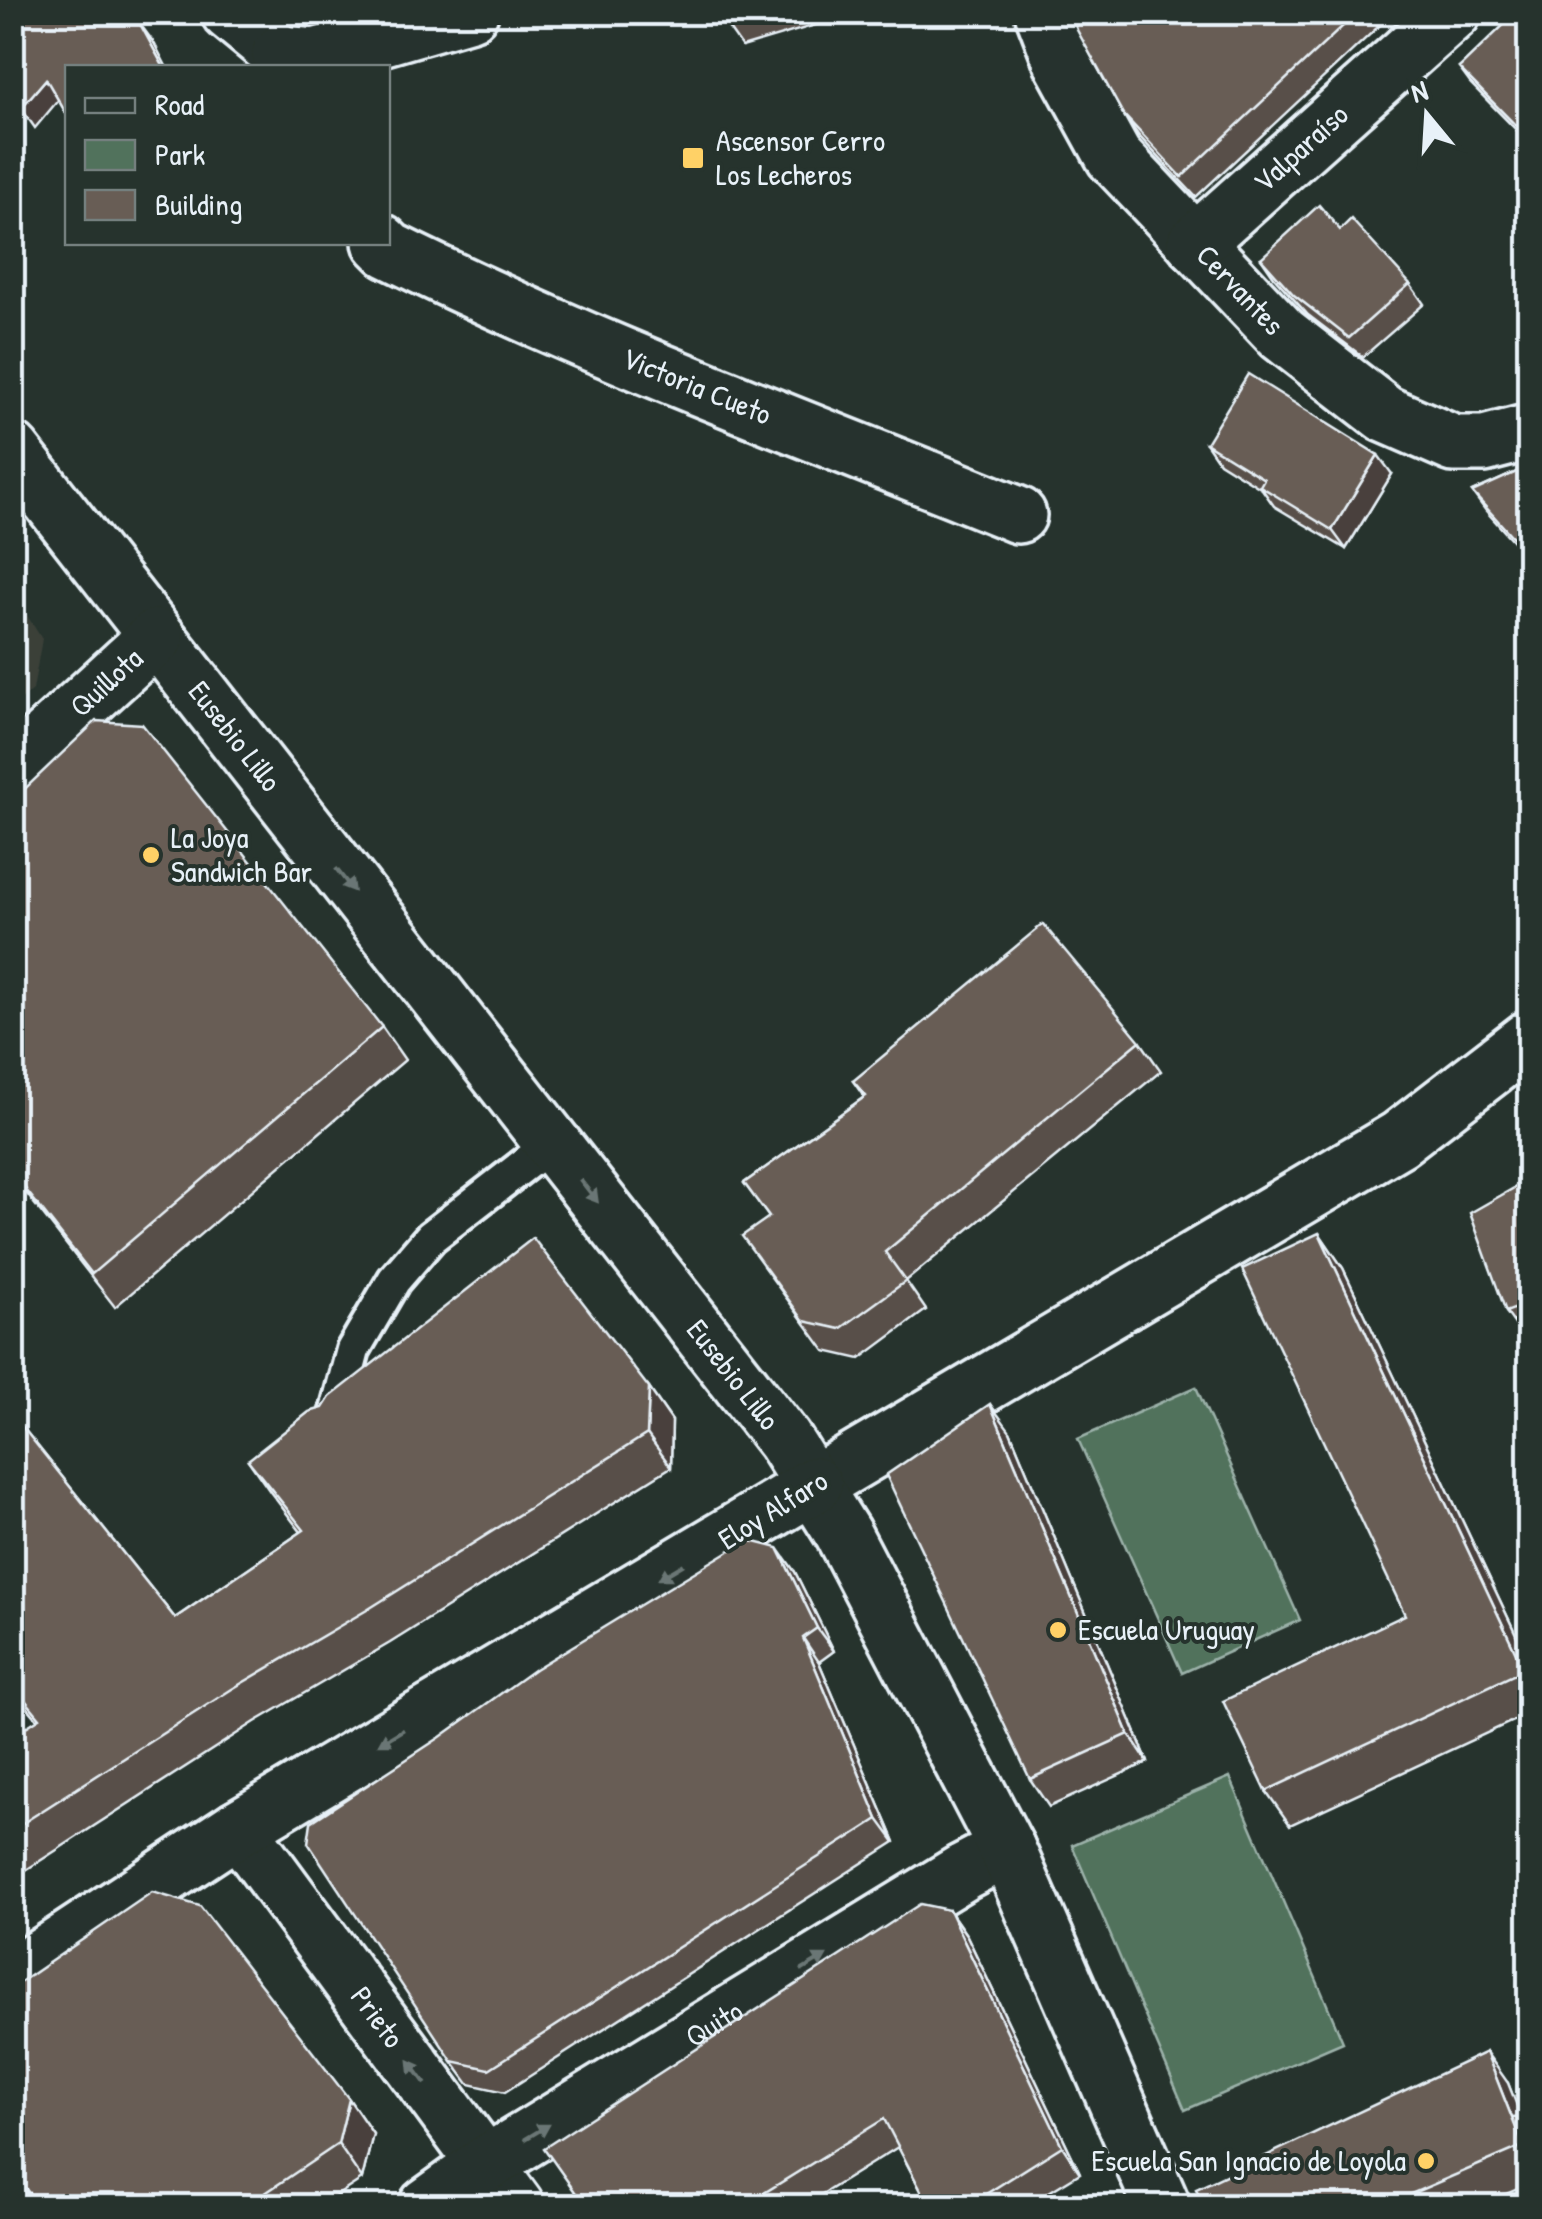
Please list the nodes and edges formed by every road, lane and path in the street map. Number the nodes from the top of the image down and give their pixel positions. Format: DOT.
graph roads {
  1 [pos="228,12"];
  2 [pos="470,12"];
  3 [pos="1042,12"];
  4 [pos="1452,12"];
  5 [pos="282,61"];
  6 [pos="1195,243"];
  7 [pos="384,245"];
  8 [pos="1530,432"];
  9 [pos="12,451"];
  10 [pos="1018,514"];
  11 [pos="156,638"];
  12 [pos="12,769"];
  13 [pos="1530,1038"];
  14 [pos="552,1144"];
  15 [pos="333,1426"];
  16 [pos="814,1485"];
  17 [pos="238,1828"];
  18 [pos="1007,1849"];
  19 [pos="12,1977"];
  20 [pos="500,2186"];
  21 [pos="1181,2201"];
  22 [pos="427,2206"];
  1 -- 5 [label="street"];
  2 -- 5 [label="street"];
  3 -- 6 [label="street, Cervantes"];
  4 -- 6 [label="street, Valparaíso"];
  6 -- 8 [label="street, Cervantes"];
  7 -- 10 [label="street, Victoria Cueto"];
  9 -- 11 [label="street, Eusebio Lillo"];
  11 -- 12 [label="street, Quillota"];
  11 -- 14 [label="street, Eusebio Lillo, one-way"];
  13 -- 16 [label="street, Eloy Alfaro"];
  14 -- 15 [label="lane"];
  14 -- 16 [label="street, Eusebio Lillo, one-way"];
  16 -- 17 [label="street, Eloy Alfaro, one-way"];
  16 -- 18 [label="street, Eusebio Lillo"];
  17 -- 19 [label="street, Eloy Alfaro"];
  20 -- 17 [label="street, Prieto, one-way"];
  20 -- 18 [label="street, Quito, one-way"];
  18 -- 21 [label="street, Eusebio Lillo"];
  20 -- 22 [label="street, Quito"];
}
